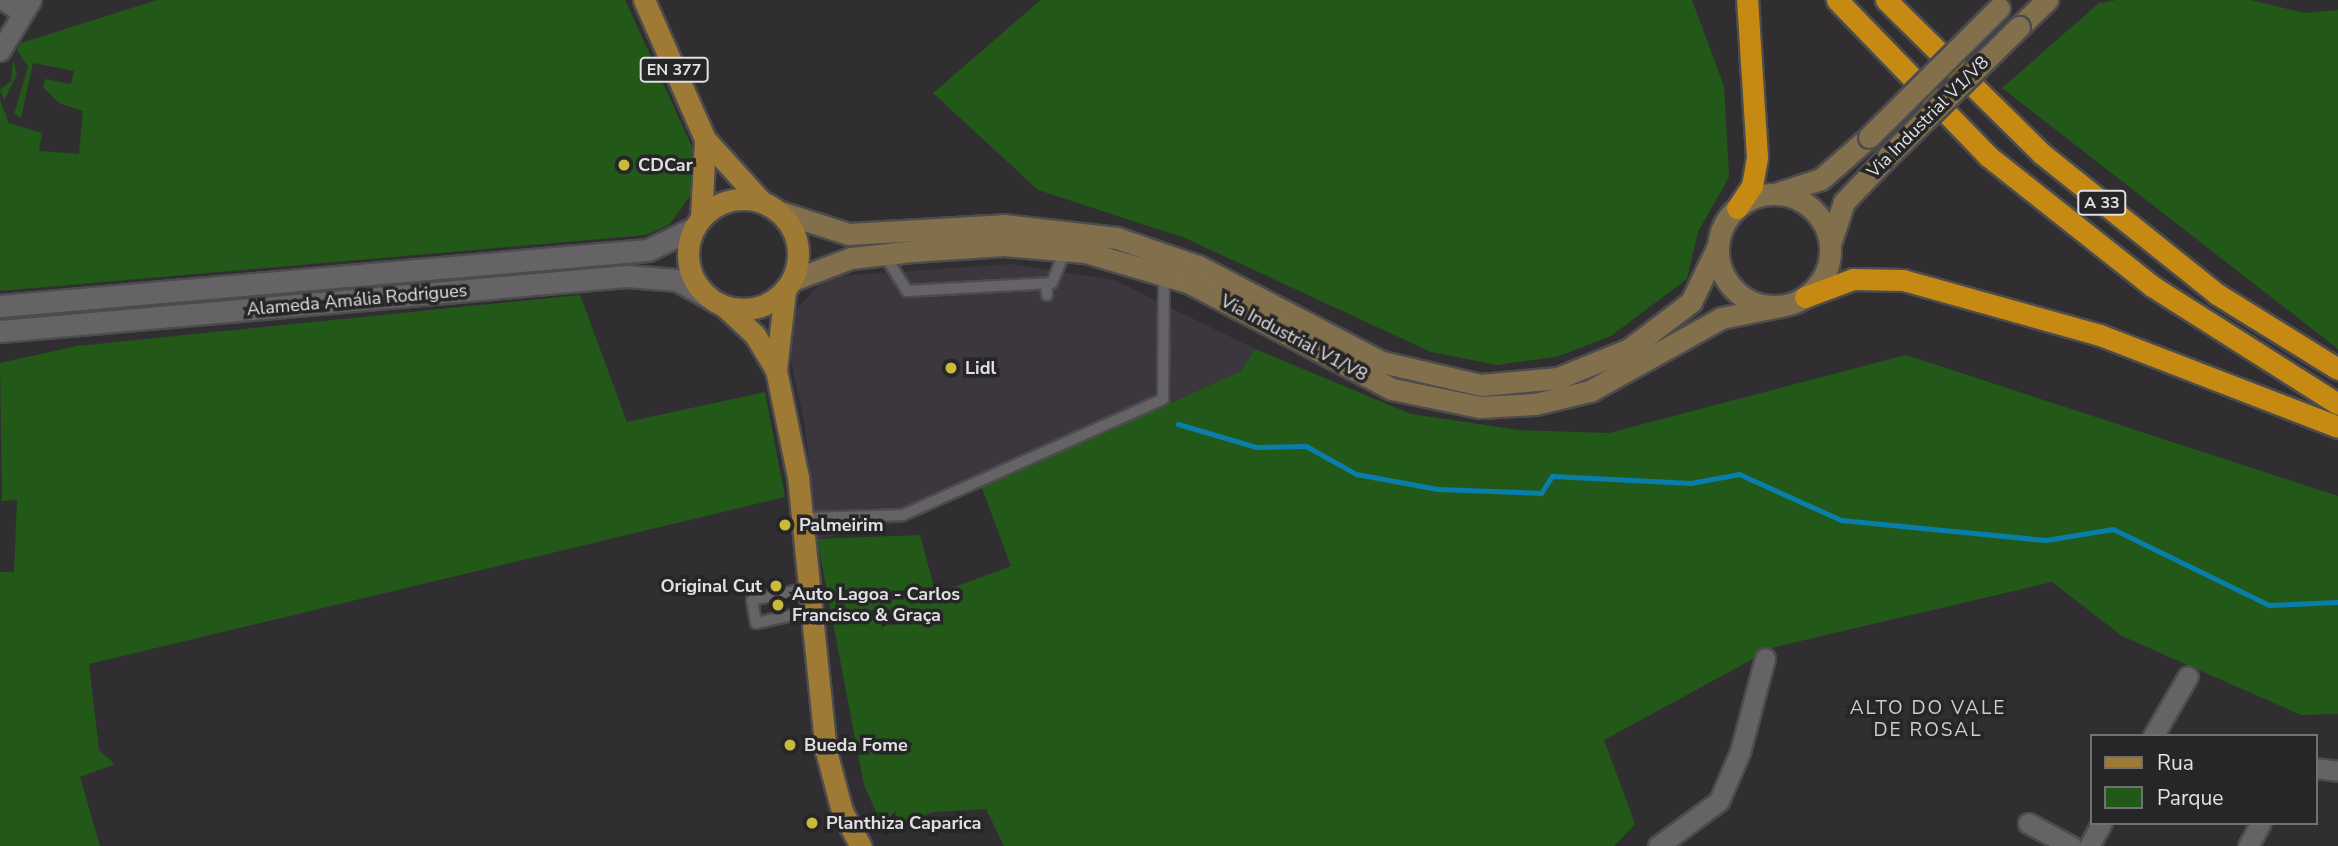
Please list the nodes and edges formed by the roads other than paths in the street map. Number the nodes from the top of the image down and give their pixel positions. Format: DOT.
graph roads {
  1 [pos="3,0"];
  2 [pos="644,0"];
  3 [pos="1747,0"];
  4 [pos="1837,0"];
  5 [pos="2047,0"];
  6 [pos="1888,2"];
  7 [pos="2003,4"];
  8 [pos="27,7"];
  9 [pos="0,51"];
  10 [pos="705,139"];
  11 [pos="1774,194"];
  12 [pos="761,201"];
  13 [pos="1737,208"];
  14 [pos="780,212"];
  15 [pos="698,223"];
  16 [pos="1830,246"];
  17 [pos="1717,248"];
  18 [pos="1066,249"];
  19 [pos="883,254"];
  20 [pos="1165,273"];
  21 [pos="789,285"];
  22 [pos="1805,297"];
  23 [pos="717,302"];
  24 [pos="0,306"];
  25 [pos="1781,306"];
  26 [pos="0,331"];
  27 [pos="2338,369"];
  28 [pos="776,370"];
  29 [pos="2338,404"];
  30 [pos="2338,427"];
  31 [pos="802,518"];
  32 [pos="809,588"];
  33 [pos="811,611"];
  34 [pos="1765,659"];
  35 [pos="2188,676"];
  36 [pos="2154,734"];
  37 [pos="2317,768"];
  38 [pos="2338,771"];
  39 [pos="2028,823"];
  40 [pos="2101,825"];
  41 [pos="2260,825"];
  42 [pos="860,846"];
  43 [pos="1658,846"];
  44 [pos="2071,846"];
  45 [pos="2089,846"];
  46 [pos="2248,846"];
  1 -- 8 [label="street"];
  2 -- 10 [label="main road, EN 377"];
  3 -- 13 [label="highway"];
  4 -- 29 [label="highway, A 33"];
  5 -- 16 [label="main road, Via Industrial V1/V8, bridge"];
  6 -- 27 [label="highway, A 33"];
  7 -- 11 [label="main road, Via Industrial V1/V8, bridge"];
  8 -- 9 [label="street"];
  10 -- 12 [label="main road, EN 377"];
  10 -- 15 [label="main road, EN 377"];
  11 -- 13 [label="main road"];
  11 -- 16 [label="main road"];
  12 -- 14 [label="main road, EN 377"];
  12 -- 15 [label="main road"];
  13 -- 17 [label="main road"];
  14 -- 17 [label="main road, Via Industrial V1/V8"];
  14 -- 21 [label="main road, EN 377"];
  15 -- 23 [label="main road, EN 377"];
  15 -- 24 [label="street, Alameda Amália Rodrigues"];
  16 -- 22 [label="main road"];
  17 -- 25 [label="main road"];
  18 -- 19 [label="main road, Via Industrial V1/V8"];
  18 -- 19 [label="lane"];
  18 -- 20 [label="main road, Via Industrial V1/V8"];
  19 -- 21 [label="main road, Via Industrial V1/V8"];
  20 -- 25 [label="main road, Via Industrial V1/V8"];
  20 -- 31 [label="lane"];
  21 -- 23 [label="main road"];
  21 -- 28 [label="main road, EN 377"];
  22 -- 25 [label="main road"];
  22 -- 30 [label="highway"];
  23 -- 26 [label="street, Alameda Amália Rodrigues"];
  23 -- 28 [label="main road, EN 377"];
  28 -- 31 [label="main road, EN 377"];
  31 -- 32 [label="main road, EN 377"];
  32 -- 33 [label="main road, EN 377"];
  32 -- 33 [label="lane"];
  33 -- 42 [label="main road, EN 377"];
  34 -- 43 [label="street"];
  35 -- 36 [label="street"];
  37 -- 38 [label="street"];
  39 -- 44 [label="street"];
  40 -- 45 [label="street"];
  41 -- 46 [label="street"];
}
